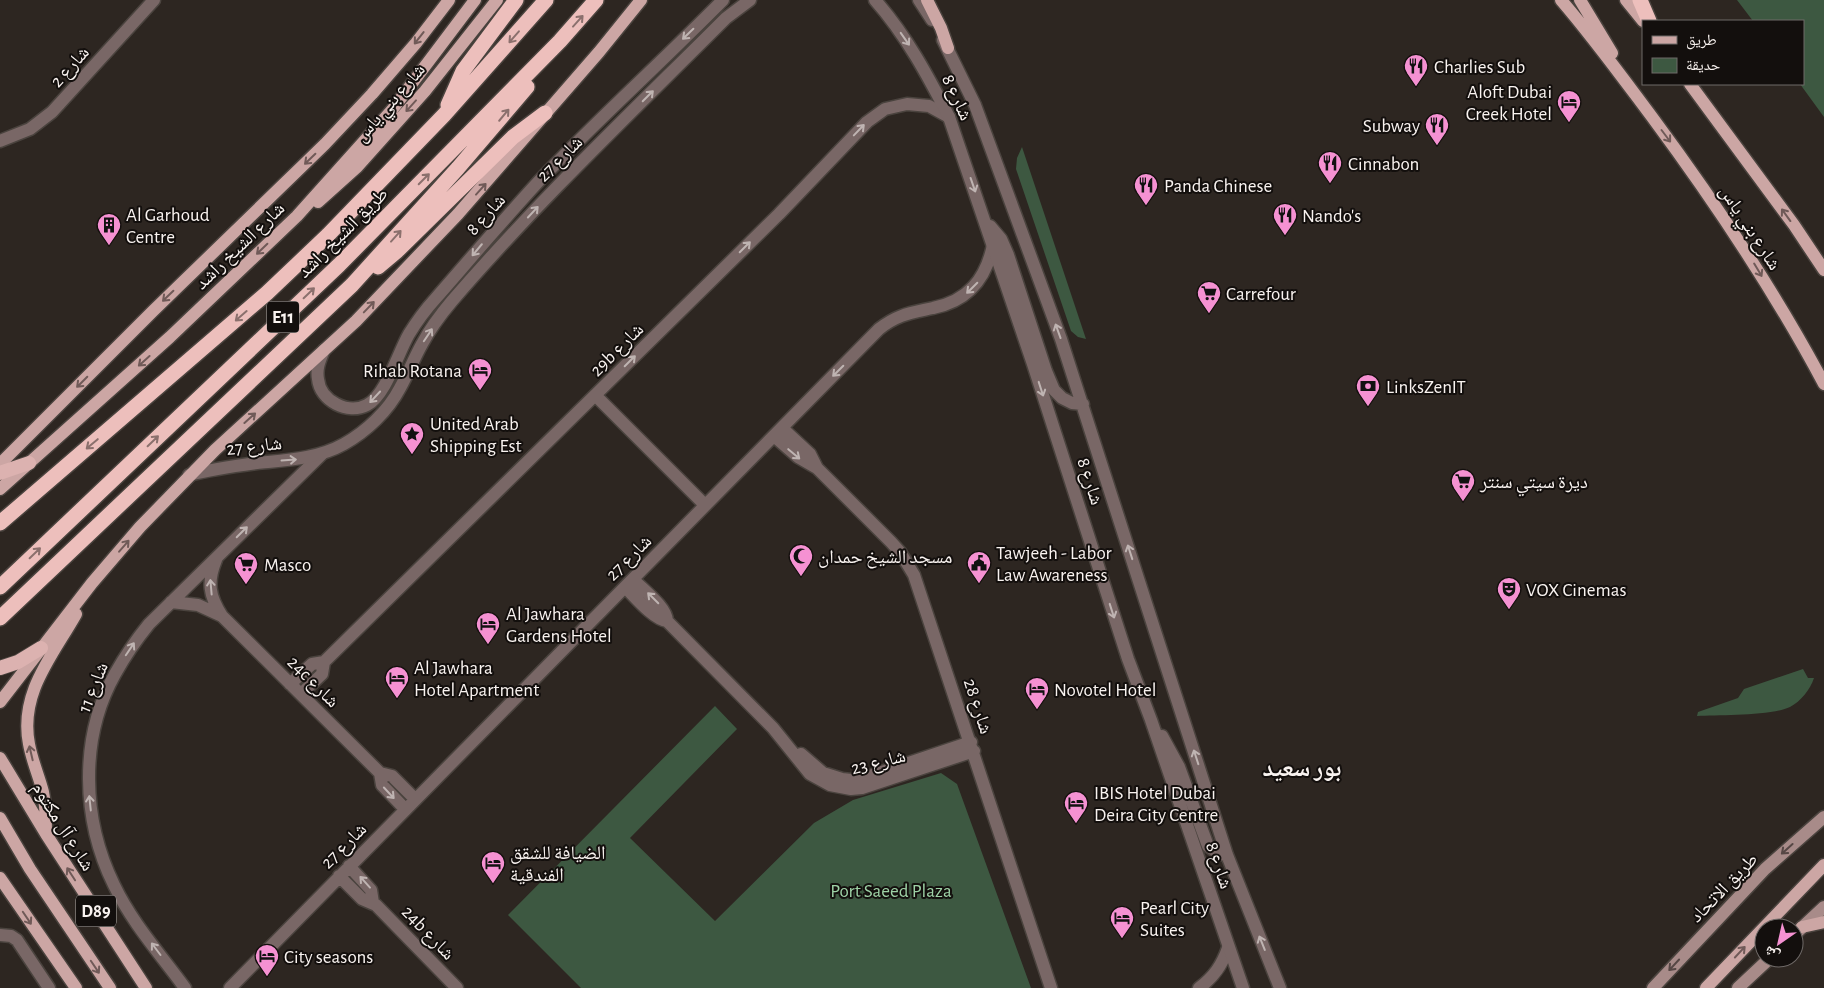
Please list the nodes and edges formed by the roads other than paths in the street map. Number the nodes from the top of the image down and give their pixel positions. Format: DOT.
graph roads {
  1 [pos="154,0"];
  2 [pos="449,0"];
  3 [pos="475,0"];
  4 [pos="497,0"];
  5 [pos="516,0"];
  6 [pos="546,0"];
  7 [pos="596,0"];
  8 [pos="641,0"];
  9 [pos="723,0"];
  10 [pos="750,0"];
  11 [pos="868,0"];
  12 [pos="875,0"];
  13 [pos="914,0"];
  14 [pos="919,0"];
  15 [pos="927,0"];
  16 [pos="1561,0"];
  17 [pos="1580,0"];
  18 [pos="1626,0"];
  19 [pos="1640,0"];
  20 [pos="885,11"];
  21 [pos="1643,20"];
  22 [pos="1649,20"];
  23 [pos="938,30"];
  24 [pos="560,41"];
  25 [pos="948,48"];
  26 [pos="1691,85"];
  27 [pos="1637,97"];
  28 [pos="545,114"];
  29 [pos="444,116"];
  30 [pos="949,117"];
  31 [pos="0,140"];
  32 [pos="298,216"];
  33 [pos="986,223"];
  34 [pos="993,245"];
  35 [pos="1824,270"];
  36 [pos="352,285"];
  37 [pos="324,350"];
  38 [pos="1824,384"];
  39 [pos="595,396"];
  40 [pos="1083,404"];
  41 [pos="778,432"];
  42 [pos="322,454"];
  43 [pos="29,463"];
  44 [pos="0,464"];
  45 [pos="0,473"];
  46 [pos="190,475"];
  47 [pos="0,489"];
  48 [pos="706,506"];
  49 [pos="0,523"];
  50 [pos="216,557"];
  51 [pos="92,583"];
  52 [pos="629,583"];
  53 [pos="0,587"];
  54 [pos="171,602"];
  55 [pos="222,616"];
  56 [pos="0,618"];
  57 [pos="41,648"];
  58 [pos="324,662"];
  59 [pos="0,668"];
  60 [pos="290,684"];
  61 [pos="301,694"];
  62 [pos="0,702"];
  63 [pos="1151,720"];
  64 [pos="972,747"];
  65 [pos="0,758"];
  66 [pos="0,771"];
  67 [pos="380,773"];
  68 [pos="13,780"];
  69 [pos="415,799"];
  70 [pos="405,809"];
  71 [pos="1824,817"];
  72 [pos="0,818"];
  73 [pos="46,834"];
  74 [pos="1227,855"];
  75 [pos="1824,864"];
  76 [pos="349,866"];
  77 [pos="339,876"];
  78 [pos="0,878"];
  79 [pos="374,902"];
  80 [pos="1824,907"];
  81 [pos="1824,922"];
  82 [pos="1804,925"];
  83 [pos="1804,929"];
  84 [pos="0,935"];
  85 [pos="1228,948"];
  86 [pos="1759,968"];
  87 [pos="228,986"];
  88 [pos="49,988"];
  89 [pos="76,988"];
  90 [pos="110,988"];
  91 [pos="146,988"];
  92 [pos="186,988"];
  93 [pos="457,988"];
  94 [pos="1051,988"];
  95 [pos="1199,988"];
  96 [pos="1243,988"];
  97 [pos="1280,988"];
  98 [pos="1653,988"];
  99 [pos="1706,988"];
  100 [pos="1738,988"];
  1 -- 31 [label="street, شارع 2"];
  2 -- 44 [label="main road, one-way"];
  3 -- 32 [label="main road, شارع الشيخ راشد"];
  4 -- 32 [label="main road, شارع بني ياس, one-way"];
  5 -- 29 [label="highway"];
  6 -- 29 [label="highway, طريق الشيخ راشد / E11, one-way"];
  24 -- 7 [label="highway, طريق الشيخ راشد / E11, one-way"];
  8 -- 28 [label="main road"];
  9 -- 37 [label="street, شارع 8, one-way"];
  42 -- 10 [label="street, شارع 27, one-way"];
  11 -- 20 [label="street"];
  12 -- 20 [label="street, شارع 8"];
  13 -- 23 [label="street"];
  14 -- 23 [label="street, شارع 8"];
  15 -- 25 [label="main road"];
  16 -- 27 [label="main road"];
  17 -- 27 [label="main road"];
  18 -- 21 [label="main road"];
  19 -- 22 [label="highway"];
  20 -- 30 [label="street, شارع 8, one-way"];
  23 -- 25 [label="street, شارع 8"];
  36 -- 24 [label="highway, one-way"];
  53 -- 24 [label="highway, طريق الشيخ راشد / E11, one-way"];
  40 -- 25 [label="street, شارع 8, one-way"];
  35 -- 26 [label="main road, شارع بني ياس, one-way"];
  27 -- 38 [label="main road, شارع بني ياس, one-way"];
  28 -- 36 [label="highway"];
  37 -- 28 [label="main road, one-way"];
  29 -- 49 [label="highway, طريق الشيخ راشد / E11, one-way"];
  30 -- 33 [label="street, شارع 8, one-way"];
  39 -- 30 [label="street, 29b شارع, one-way"];
  32 -- 43 [label="main road, شارع الشيخ راشد, one-way"];
  33 -- 34 [label="street, شارع 8"];
  33 -- 40 [label="street"];
  34 -- 41 [label="street, شارع 27, one-way"];
  34 -- 63 [label="street, شارع 8, one-way"];
  36 -- 56 [label="highway"];
  46 -- 37 [label="main road, one-way"];
  39 -- 48 [label="street"];
  39 -- 58 [label="street, 29b شارع"];
  74 -- 40 [label="street, شارع 8, one-way"];
  41 -- 48 [label="street, شارع 27"];
  41 -- 64 [label="street, شارع 28"];
  46 -- 42 [label="street, شارع 27, one-way"];
  50 -- 42 [label="street, شارع 11, one-way"];
  43 -- 45 [label="highway"];
  43 -- 47 [label="main road, شارع الشيخ راشد"];
  51 -- 46 [label="main road, one-way"];
  48 -- 52 [label="street, شارع 27"];
  50 -- 54 [label="street, شارع 11"];
  55 -- 50 [label="street, 24c شارع, one-way"];
  51 -- 57 [label="main road"];
  73 -- 51 [label="main road, one-way"];
  52 -- 64 [label="street, شارع 23"];
  52 -- 69 [label="street, شارع 27"];
  54 -- 55 [label="street, 24c شارع"];
  92 -- 54 [label="street, شارع 11, one-way"];
  55 -- 60 [label="street, 24c شارع"];
  57 -- 59 [label="highway"];
  57 -- 62 [label="main road"];
  58 -- 60 [label="street, 29b شارع"];
  58 -- 61 [label="street, 29b شارع"];
  60 -- 61 [label="street, 24c شارع"];
  61 -- 67 [label="street, 24c شارع"];
  63 -- 74 [label="street"];
  63 -- 85 [label="street, شارع 8"];
  64 -- 94 [label="street, شارع 28"];
  65 -- 68 [label="main road, شارع آل مكتوم / D89"];
  66 -- 68 [label="main road"];
  67 -- 69 [label="street, 24c شارع"];
  67 -- 70 [label="street, 24c شارع, one-way"];
  68 -- 73 [label="main road, شارع آل مكتوم / D89"];
  69 -- 70 [label="street, شارع 27"];
  70 -- 76 [label="street, شارع 27"];
  71 -- 98 [label="main road, طريق الاتحاد, one-way"];
  72 -- 90 [label="main road, one-way"];
  91 -- 73 [label="main road, شارع آل مكتوم / D89, one-way"];
  97 -- 74 [label="street, شارع 8, one-way"];
  99 -- 75 [label="main road, one-way"];
  76 -- 77 [label="street, شارع 27"];
  79 -- 76 [label="street, 24b شارع, one-way"];
  77 -- 79 [label="street, 24b شارع"];
  77 -- 87 [label="street, شارع 27"];
  78 -- 89 [label="main road, one-way"];
  79 -- 93 [label="street, 24b شارع"];
  80 -- 82 [label="main road"];
  81 -- 83 [label="main road"];
  84 -- 88 [label="street"];
  85 -- 95 [label="street"];
  85 -- 96 [label="street, شارع 8"];
  86 -- 100 [label="main road"];
}
